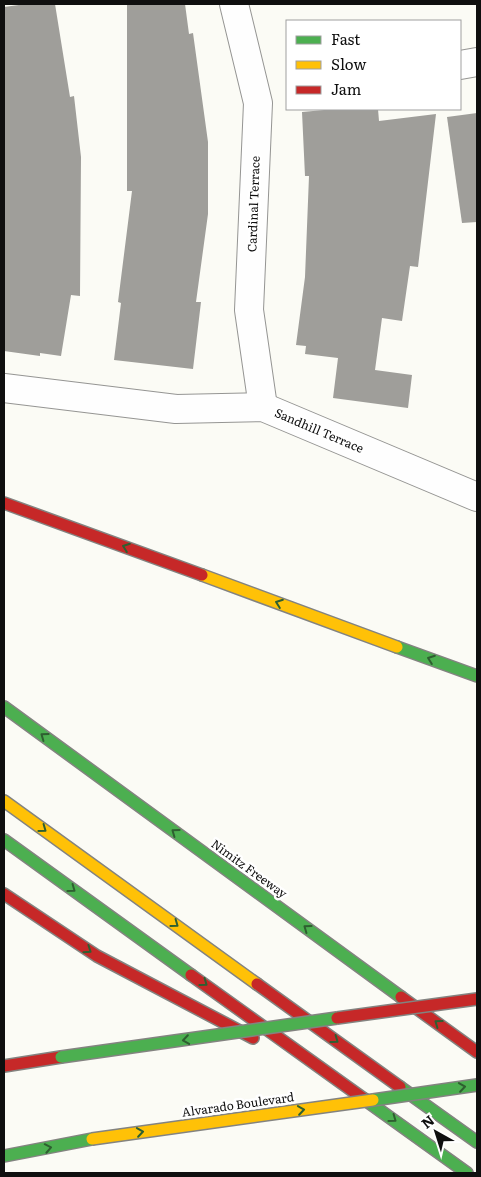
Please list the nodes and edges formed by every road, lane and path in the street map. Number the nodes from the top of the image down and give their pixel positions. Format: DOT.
graph roads {
  1 [pos="234,4"];
  2 [pos="477,62"];
  3 [pos="461,64"];
  4 [pos="4,388"];
  5 [pos="263,407"];
  6 [pos="477,497"];
  7 [pos="4,503"];
  8 [pos="477,676"];
  9 [pos="4,707"];
  10 [pos="4,801"];
  11 [pos="4,840"];
  12 [pos="4,894"];
  13 [pos="477,999"];
  14 [pos="477,1052"];
  15 [pos="4,1066"];
  16 [pos="477,1085"];
  17 [pos="360,1095"];
  18 [pos="477,1142"];
  19 [pos="4,1156"];
  20 [pos="468,1173"];
  1 -- 5 [label="street, Cardinal Terrace"];
  2 -- 3 [label="street"];
  4 -- 5 [label="street, Sandhill Terrace"];
  5 -- 6 [label="street, Sandhill Terrace"];
  8 -- 7 [label="main road, one-way"];
  14 -- 9 [label="main road, Nimitz Freeway, one-way"];
  10 -- 18 [label="main road, one-way"];
  11 -- 17 [label="main road, one-way"];
  12 -- 17 [label="main road, one-way"];
  13 -- 15 [label="main road, one-way, bridge"];
  19 -- 16 [label="main road, Alvarado Boulevard, one-way, bridge"];
  17 -- 20 [label="main road, one-way"];
}
